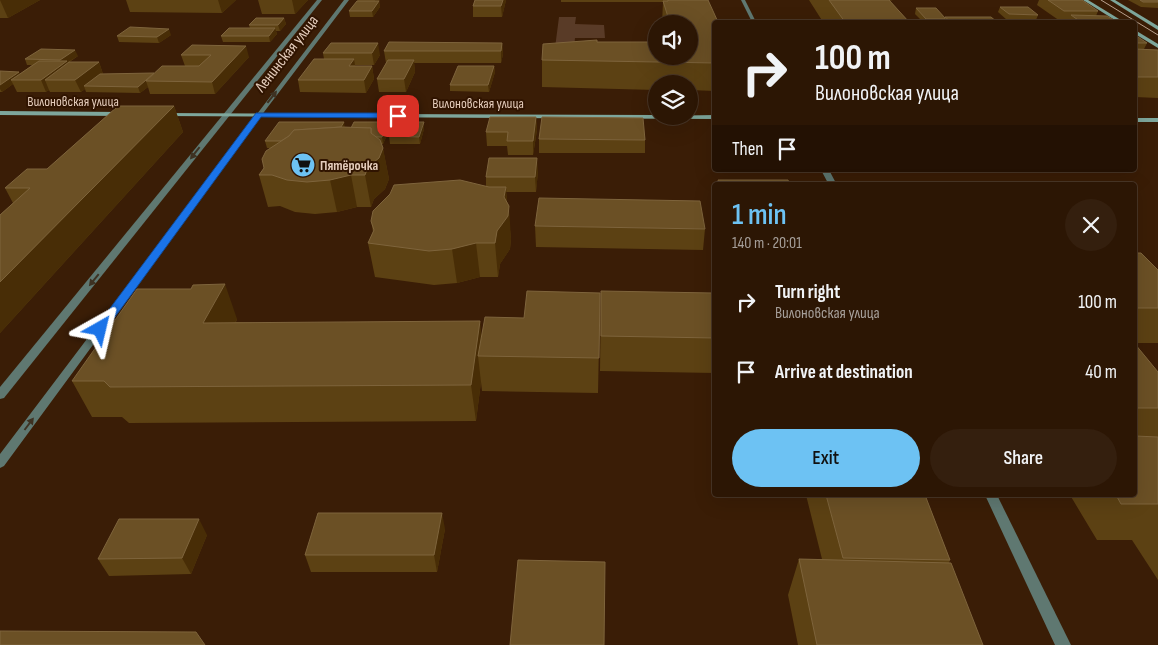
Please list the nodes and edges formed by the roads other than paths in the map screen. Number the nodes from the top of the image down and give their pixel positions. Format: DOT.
graph roads {
  1 [pos="320,0"];
  2 [pos="347,0"];
  3 [pos="743,0"];
  4 [pos="1085,0"];
  5 [pos="1112,0"];
  6 [pos="753,20"];
  7 [pos="1118,20"];
  8 [pos="1158,28"];
  9 [pos="1137,33"];
  10 [pos="1158,46"];
  11 [pos="0,113"];
  12 [pos="128,114"];
  13 [pos="157,114"];
  14 [pos="225,114"];
  15 [pos="259,115"];
  16 [pos="712,117"];
  17 [pos="1137,120"];
  18 [pos="1158,120"];
  19 [pos="0,395"];
  20 [pos="0,464"];
  21 [pos="991,497"];
  22 [pos="1063,645"];
  1 -- 14 [label="street, Ленинская улица"];
  15 -- 2 [label="street, Ленинская улица, one-way"];
  3 -- 6 [label="street"];
  4 -- 7 [label="main road"];
  5 -- 8 [label="main road"];
  9 -- 10 [label="main road"];
  11 -- 12 [label="main road, Вилоновская улица"];
  13 -- 14 [label="main road, Вилоновская улица"];
  14 -- 15 [label="main road, Вилоновская улица"];
  14 -- 19 [label="street, Ленинская улица, one-way"];
  15 -- 16 [label="main road, Вилоновская улица"];
  20 -- 15 [label="street, Ленинская улица, one-way"];
  17 -- 18 [label="main road"];
  21 -- 22 [label="street"];
}
